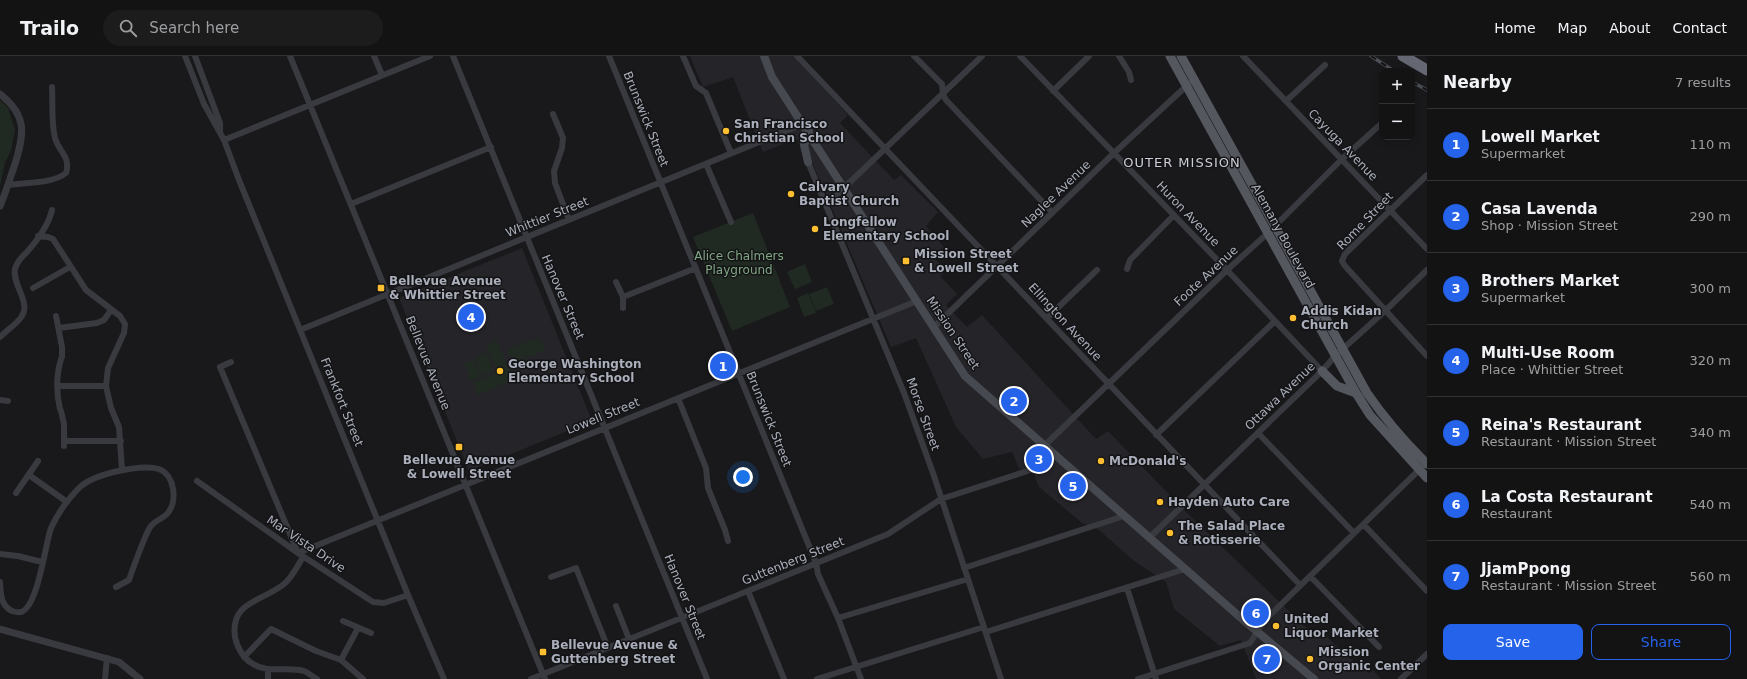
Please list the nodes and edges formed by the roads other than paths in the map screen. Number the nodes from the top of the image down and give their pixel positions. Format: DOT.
graph roads {
  1 [pos="185,56"];
  2 [pos="195,56"];
  3 [pos="290,56"];
  4 [pos="374,56"];
  5 [pos="430,56"];
  6 [pos="453,56"];
  7 [pos="609,56"];
  8 [pos="683,56"];
  9 [pos="764,56"];
  10 [pos="796,56"];
  11 [pos="914,56"];
  12 [pos="982,56"];
  13 [pos="1020,56"];
  14 [pos="1089,56"];
  15 [pos="1119,56"];
  16 [pos="1170,56"];
  17 [pos="1181,56"];
  18 [pos="1243,56"];
  19 [pos="1403,56"];
  20 [pos="1326,65"];
  21 [pos="1427,70"];
  22 [pos="382,75"];
  23 [pos="1194,79"];
  24 [pos="1131,80"];
  25 [pos="1186,85"];
  26 [pos="52,87"];
  27 [pos="1053,91"];
  28 [pos="0,94"];
  29 [pos="942,94"];
  30 [pos="1286,101"];
  31 [pos="310,105"];
  32 [pos="554,114"];
  33 [pos="803,124"];
  34 [pos="1379,126"];
  35 [pos="808,132"];
  36 [pos="220,134"];
  37 [pos="224,140"];
  38 [pos="490,147"];
  39 [pos="885,149"];
  40 [pos="731,153"];
  41 [pos="1114,153"];
  42 [pos="1342,160"];
  43 [pos="808,162"];
  44 [pos="706,164"];
  45 [pos="1427,175"];
  46 [pos="660,182"];
  47 [pos="9,185"];
  48 [pos="844,188"];
  49 [pos="351,204"];
  50 [pos="826,205"];
  51 [pos="0,206"];
  52 [pos="52,210"];
  53 [pos="1390,210"];
  54 [pos="1052,212"];
  55 [pos="1174,216"];
  56 [pos="569,220"];
  57 [pos="731,222"];
  58 [pos="1274,226"];
  59 [pos="1268,233"];
  60 [pos="38,236"];
  61 [pos="526,238"];
  62 [pos="1427,248"];
  63 [pos="997,266"];
  64 [pos="70,267"];
  65 [pos="696,268"];
  66 [pos="1127,269"];
  67 [pos="1097,270"];
  68 [pos="1227,270"];
  69 [pos="1427,270"];
  70 [pos="616,282"];
  71 [pos="33,288"];
  72 [pos="388,295"];
  73 [pos="623,297"];
  74 [pos="917,301"];
  75 [pos="623,308"];
  76 [pos="111,310"];
  77 [pos="1386,310"];
  78 [pos="56,316"];
  79 [pos="874,318"];
  80 [pos="1047,318"];
  81 [pos="1274,322"];
  82 [pos="934,327"];
  83 [pos="59,328"];
  84 [pos="300,330"];
  85 [pos="1,333"];
  86 [pos="1342,350"];
  87 [pos="1335,356"];
  88 [pos="1427,356"];
  89 [pos="231,362"];
  90 [pos="1322,371"];
  91 [pos="739,373"];
  92 [pos="1108,385"];
  93 [pos="57,386"];
  94 [pos="106,386"];
  95 [pos="1356,393"];
  96 [pos="678,398"];
  97 [pos="0,400"];
  98 [pos="8,401"];
  99 [pos="605,428"];
  100 [pos="1258,433"];
  101 [pos="1156,435"];
  102 [pos="121,441"];
  103 [pos="1044,446"];
  104 [pos="1056,454"];
  105 [pos="38,461"];
  106 [pos="1425,465"];
  107 [pos="122,470"];
  108 [pos="28,476"];
  109 [pos="1427,478"];
  110 [pos="197,481"];
  111 [pos="465,484"];
  112 [pos="1204,485"];
  113 [pos="16,492"];
  114 [pos="942,499"];
  115 [pos="67,502"];
  116 [pos="1124,516"];
  117 [pos="378,520"];
  118 [pos="1364,525"];
  119 [pos="1354,533"];
  120 [pos="1149,538"];
  121 [pos="728,541"];
  122 [pos="0,554"];
  123 [pos="301,555"];
  124 [pos="42,562"];
  125 [pos="816,563"];
  126 [pos="964,568"];
  127 [pos="1185,570"];
  128 [pos="1310,576"];
  129 [pos="551,577"];
  130 [pos="968,579"];
  131 [pos="0,582"];
  132 [pos="1300,585"];
  133 [pos="116,587"];
  134 [pos="1127,588"];
  135 [pos="748,591"];
  136 [pos="1427,591"];
  137 [pos="408,594"];
  138 [pos="616,606"];
  139 [pos="682,617"];
  140 [pos="838,618"];
  141 [pos="343,622"];
  142 [pos="358,628"];
  143 [pos="0,629"];
  144 [pos="985,630"];
  145 [pos="1257,631"];
  146 [pos="370,633"];
  147 [pos="630,639"];
  148 [pos="1379,647"];
  149 [pos="608,648"];
  150 [pos="1427,654"];
  151 [pos="244,657"];
  152 [pos="107,658"];
  153 [pos="341,660"];
  154 [pos="857,666"];
  155 [pos="268,669"];
  156 [pos="1156,676"];
  157 [pos="544,677"];
  158 [pos="105,679"];
  159 [pos="140,679"];
  160 [pos="268,679"];
  161 [pos="317,679"];
  162 [pos="363,679"];
  163 [pos="444,679"];
  164 [pos="532,679"];
  165 [pos="707,679"];
  166 [pos="784,679"];
  167 [pos="817,679"];
  168 [pos="861,679"];
  169 [pos="1001,679"];
  170 [pos="1138,679"];
  171 [pos="1314,679"];
  172 [pos="1401,679"];
  1 -- 36 [label="street, Frankfort Street"];
  2 -- 36 [label="street, Frankfort Street"];
  3 -- 31 [label="street, Bellevue Avenue"];
  4 -- 22 [label="street"];
  5 -- 22 [label="street"];
  6 -- 38 [label="street, Hanover Street"];
  7 -- 46 [label="street, Brunswick Street"];
  8 -- 40 [label="street"];
  9 -- 33 [label="main road, Mission Street"];
  10 -- 39 [label="street, Ellington Avenue"];
  11 -- 29 [label="street"];
  12 -- 29 [label="street"];
  13 -- 27 [label="street, Huron Avenue"];
  14 -- 27 [label="street"];
  15 -- 24 [label="street"];
  16 -- 25 [label="main road, Alemany Boulevard"];
  17 -- 23 [label="main road, Alemany Boulevard"];
  18 -- 30 [label="street, Cayuga Avenue"];
  19 -- 21 [label="highway"];
  20 -- 30 [label="street"];
  22 -- 31 [label="street"];
  23 -- 25 [label="street, Naglee Avenue"];
  23 -- 58 [label="main road, Alemany Boulevard"];
  25 -- 41 [label="street, Naglee Avenue"];
  25 -- 59 [label="main road, Alemany Boulevard"];
  26 -- 47 [label="street"];
  27 -- 41 [label="street, Huron Avenue"];
  28 -- 47 [label="street"];
  29 -- 39 [label="street"];
  29 -- 54 [label="street"];
  30 -- 42 [label="street, Cayuga Avenue"];
  31 -- 37 [label="street"];
  31 -- 49 [label="street, Bellevue Avenue"];
  32 -- 56 [label="street"];
  33 -- 35 [label="main road, Mission Street"];
  33 -- 40 [label="street, Whittier Street"];
  34 -- 42 [label="street, Foote Avenue"];
  35 -- 43 [label="main road"];
  35 -- 48 [label="main road, Mission Street"];
  36 -- 37 [label="street, Frankfort Street"];
  37 -- 84 [label="street, Frankfort Street"];
  38 -- 49 [label="street"];
  38 -- 61 [label="street, Hanover Street"];
  39 -- 48 [label="street"];
  39 -- 63 [label="street, Ellington Avenue"];
  40 -- 44 [label="street, Whittier Street"];
  41 -- 54 [label="street, Naglee Avenue"];
  41 -- 55 [label="street, Huron Avenue"];
  42 -- 53 [label="street, Cayuga Avenue"];
  42 -- 58 [label="street, Foote Avenue"];
  43 -- 50 [label="street, Morse Street"];
  44 -- 46 [label="street, Whittier Street"];
  44 -- 57 [label="street"];
  45 -- 53 [label="street, Rome Street"];
  46 -- 56 [label="street, Whittier Street"];
  46 -- 65 [label="street, Brunswick Street"];
  47 -- 51 [label="street"];
  48 -- 50 [label="street"];
  48 -- 74 [label="main road, Mission Street"];
  49 -- 72 [label="street, Bellevue Avenue"];
  50 -- 79 [label="street, Morse Street"];
  52 -- 60 [label="street"];
  53 -- 62 [label="street, Cayuga Avenue"];
  53 -- 77 [label="street, Rome Street"];
  54 -- 63 [label="street, Naglee Avenue"];
  55 -- 66 [label="street"];
  55 -- 68 [label="street, Huron Avenue"];
  56 -- 61 [label="street, Whittier Street"];
  58 -- 59 [label="street, Foote Avenue"];
  58 -- 86 [label="main road, Alemany Boulevard"];
  59 -- 68 [label="street, Foote Avenue"];
  59 -- 87 [label="main road, Alemany Boulevard"];
  60 -- 64 [label="street"];
  60 -- 85 [label="street"];
  61 -- 72 [label="street, Whittier Street"];
  61 -- 99 [label="street, Hanover Street"];
  63 -- 80 [label="street, Ellington Avenue"];
  63 -- 82 [label="street, Naglee Avenue"];
  64 -- 71 [label="street"];
  64 -- 76 [label="street"];
  65 -- 73 [label="street"];
  65 -- 91 [label="street, Brunswick Street"];
  67 -- 80 [label="street"];
  68 -- 81 [label="street, Huron Avenue"];
  68 -- 92 [label="street, Foote Avenue"];
  69 -- 77 [label="street, Ottawa Avenue"];
  70 -- 73 [label="street"];
  72 -- 84 [label="street, Whittier Street"];
  72 -- 111 [label="street, Bellevue Avenue"];
  73 -- 75 [label="street"];
  74 -- 79 [label="street, Lowell Street"];
  74 -- 82 [label="main road, Mission Street"];
  76 -- 83 [label="street"];
  76 -- 94 [label="street"];
  77 -- 86 [label="street, Ottawa Avenue"];
  77 -- 88 [label="street, Rome Street"];
  78 -- 83 [label="street"];
  79 -- 91 [label="street, Lowell Street"];
  79 -- 114 [label="street, Morse Street"];
  80 -- 92 [label="street, Ellington Avenue"];
  81 -- 90 [label="street, Huron Avenue"];
  81 -- 101 [label="street"];
  82 -- 103 [label="main road, Mission Street"];
  83 -- 93 [label="street"];
  84 -- 117 [label="street, Frankfort Street"];
  86 -- 87 [label="street, Ottawa Avenue"];
  86 -- 106 [label="main road, Alemany Boulevard"];
  87 -- 90 [label="street, Ottawa Avenue"];
  87 -- 95 [label="main road, Alemany Boulevard"];
  89 -- 123 [label="street"];
  90 -- 95 [label="main road"];
  90 -- 100 [label="street, Ottawa Avenue"];
  91 -- 96 [label="street, Lowell Street"];
  91 -- 125 [label="street, Brunswick Street"];
  92 -- 101 [label="street, Ellington Avenue"];
  92 -- 103 [label="street, Foote Avenue"];
  93 -- 94 [label="street"];
  93 -- 102 [label="street"];
  94 -- 102 [label="street"];
  95 -- 106 [label="main road, Alemany Boulevard"];
  96 -- 99 [label="street, Lowell Street"];
  96 -- 121 [label="street"];
  97 -- 98 [label="street"];
  99 -- 111 [label="street, Lowell Street"];
  99 -- 139 [label="street, Hanover Street"];
  100 -- 112 [label="street, Ottawa Avenue"];
  100 -- 119 [label="street"];
  101 -- 112 [label="street, Ellington Avenue"];
  102 -- 107 [label="street"];
  103 -- 104 [label="main road, Mission Street"];
  104 -- 114 [label="street, Guttenberg Street"];
  104 -- 116 [label="main road, Mission Street"];
  105 -- 108 [label="street"];
  106 -- 109 [label="main road, Alemany Boulevard"];
  106 -- 118 [label="street"];
  107 -- 115 [label="street"];
  107 -- 133 [label="street"];
  108 -- 113 [label="street"];
  108 -- 115 [label="street"];
  110 -- 123 [label="street, Mar Vista Drive"];
  111 -- 117 [label="street, Lowell Street"];
  111 -- 157 [label="street, Bellevue Avenue"];
  112 -- 120 [label="street, Ottawa Avenue"];
  112 -- 132 [label="street, Ellington Avenue"];
  114 -- 125 [label="street, Guttenberg Street"];
  114 -- 126 [label="street, Morse Street"];
  115 -- 124 [label="street"];
  116 -- 120 [label="main road, Mission Street"];
  116 -- 126 [label="street"];
  117 -- 123 [label="street, Lowell Street"];
  117 -- 137 [label="street, Frankfort Street"];
  118 -- 119 [label="street"];
  118 -- 136 [label="street"];
  119 -- 128 [label="street"];
  120 -- 127 [label="main road, Mission Street"];
  122 -- 124 [label="street"];
  123 -- 137 [label="street, Mar Vista Drive"];
  123 -- 151 [label="street"];
  124 -- 131 [label="street"];
  125 -- 135 [label="street, Guttenberg Street"];
  125 -- 140 [label="street, Brunswick Street"];
  126 -- 130 [label="street, Morse Street"];
  127 -- 134 [label="street"];
  127 -- 145 [label="main road, Mission Street"];
  128 -- 132 [label="street"];
  128 -- 148 [label="street"];
  129 -- 149 [label="street"];
  130 -- 140 [label="street"];
  130 -- 144 [label="street, Morse Street"];
  132 -- 145 [label="street"];
  134 -- 144 [label="street"];
  134 -- 156 [label="street"];
  135 -- 139 [label="street, Guttenberg Street"];
  135 -- 166 [label="street"];
  137 -- 163 [label="street, Frankfort Street"];
  138 -- 147 [label="street"];
  139 -- 147 [label="street, Guttenberg Street"];
  139 -- 165 [label="street, Hanover Street"];
  140 -- 154 [label="street, Brunswick Street"];
  141 -- 142 [label="street"];
  142 -- 146 [label="street"];
  142 -- 153 [label="street"];
  143 -- 152 [label="street"];
  144 -- 154 [label="street"];
  144 -- 169 [label="street, Morse Street"];
  145 -- 156 [label="street"];
  145 -- 171 [label="main road, Mission Street"];
  147 -- 149 [label="street, Guttenberg Street"];
  149 -- 157 [label="street, Guttenberg Street"];
  150 -- 172 [label="street"];
  151 -- 153 [label="street"];
  151 -- 155 [label="street"];
  152 -- 158 [label="street"];
  152 -- 159 [label="street"];
  153 -- 162 [label="street"];
  154 -- 167 [label="street"];
  154 -- 168 [label="street, Brunswick Street"];
  155 -- 160 [label="street"];
  155 -- 161 [label="street"];
  156 -- 170 [label="street"];
  157 -- 164 [label="street, Guttenberg Street"];
}
